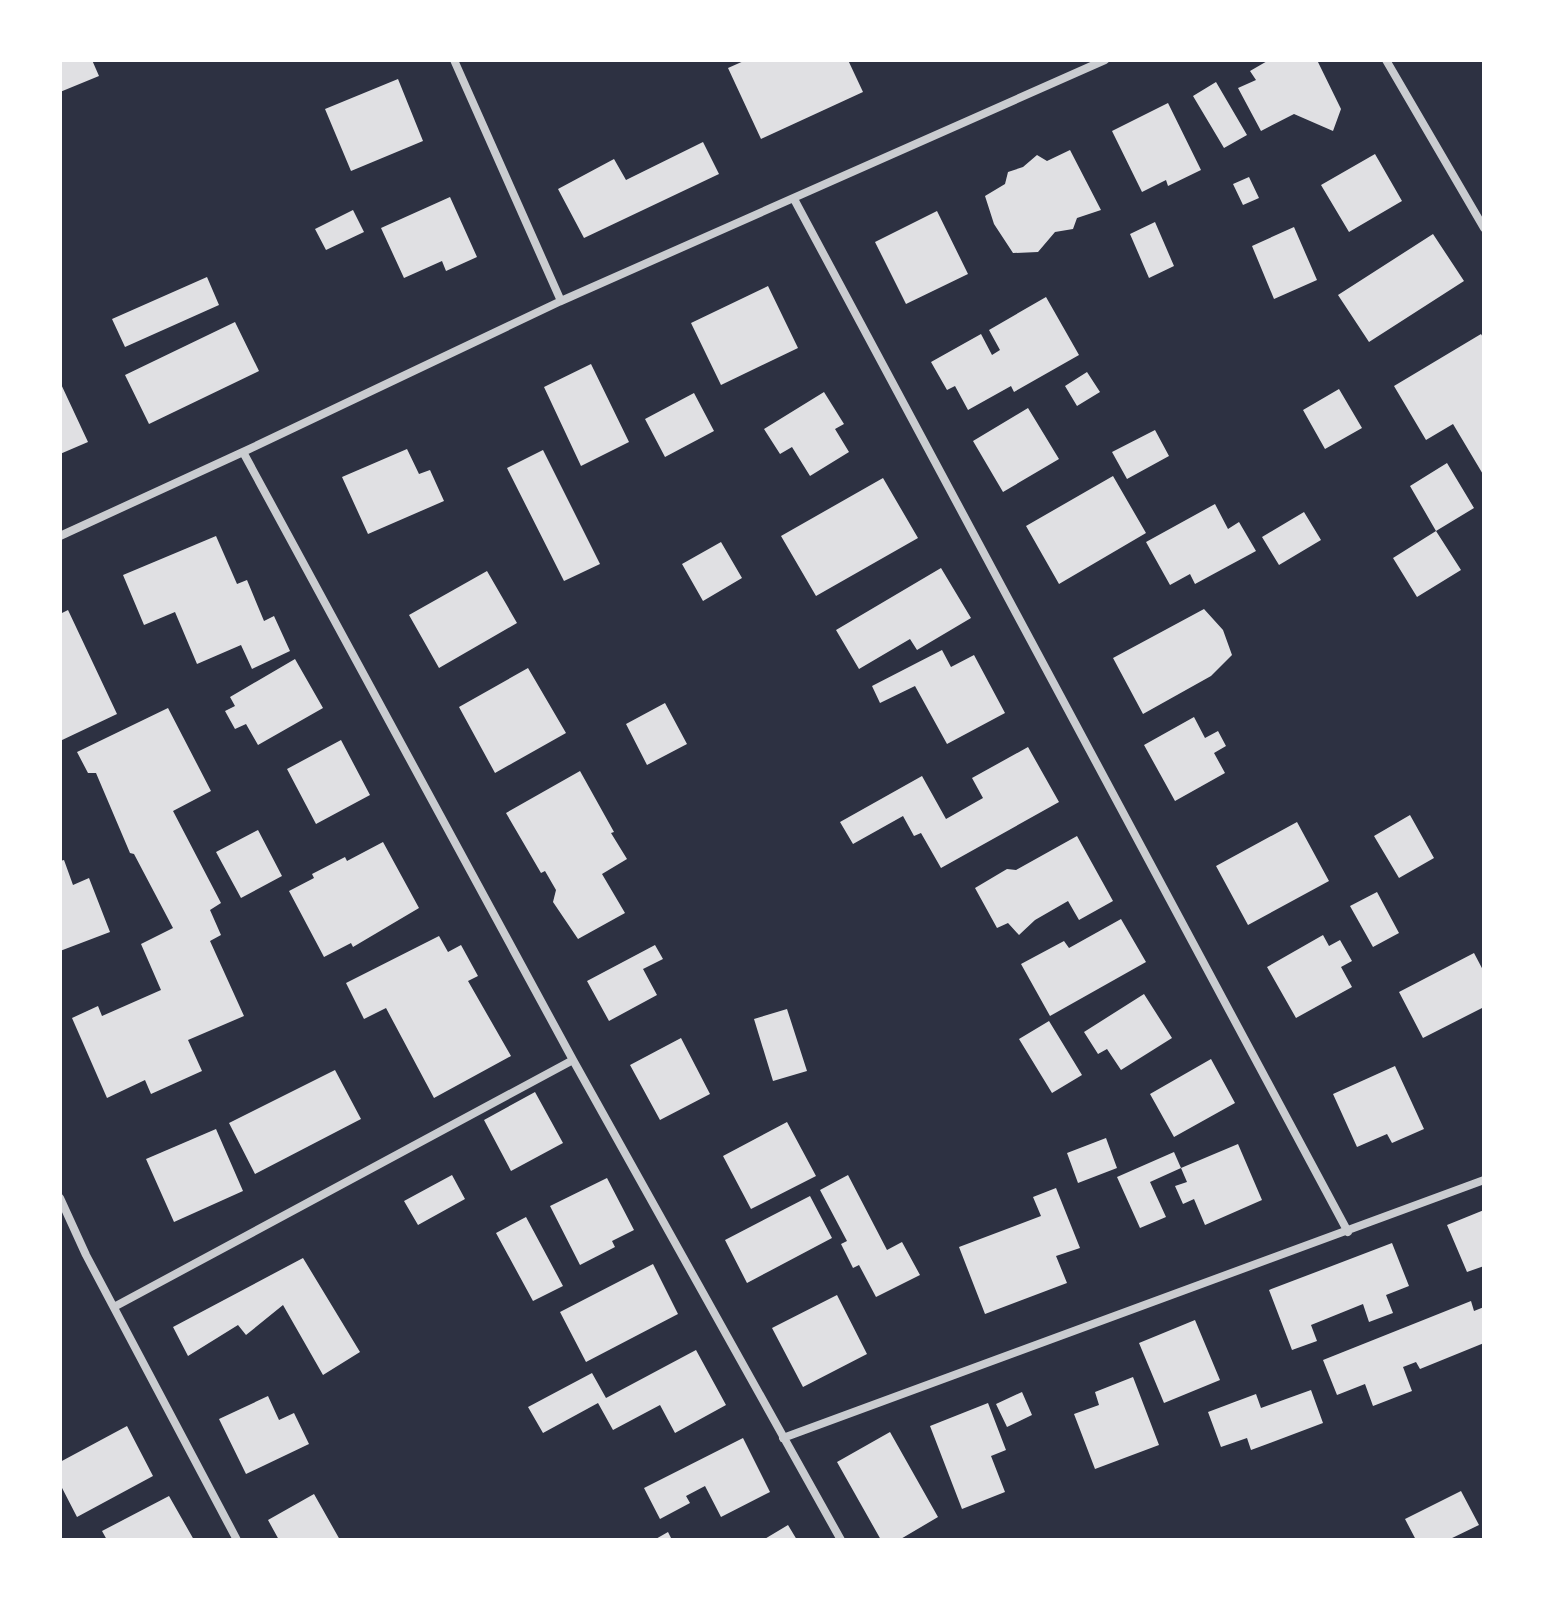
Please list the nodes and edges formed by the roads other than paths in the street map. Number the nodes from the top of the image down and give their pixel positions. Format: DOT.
graph roads {
  1 [pos="454,60"];
  2 [pos="1105,60"];
  3 [pos="1386,60"];
  4 [pos="794,199"];
  5 [pos="1484,228"];
  6 [pos="561,301"];
  7 [pos="243,452"];
  8 [pos="60,536"];
  9 [pos="573,1060"];
  10 [pos="1484,1180"];
  11 [pos="60,1198"];
  12 [pos="1348,1232"];
  13 [pos="114,1307"];
  14 [pos="783,1438"];
  15 [pos="237,1540"];
  16 [pos="841,1540"];
  1 -- 6 [label="street"];
  2 -- 4 [label="street"];
  3 -- 5 [label="street"];
  4 -- 6 [label="street"];
  4 -- 12 [label="street"];
  6 -- 7 [label="street"];
  7 -- 8 [label="street"];
  7 -- 9 [label="street"];
  9 -- 13 [label="street"];
  9 -- 14 [label="street"];
  10 -- 12 [label="street"];
  11 -- 13 [label="street"];
  12 -- 14 [label="street"];
  13 -- 15 [label="street"];
  14 -- 16 [label="street"];
}
